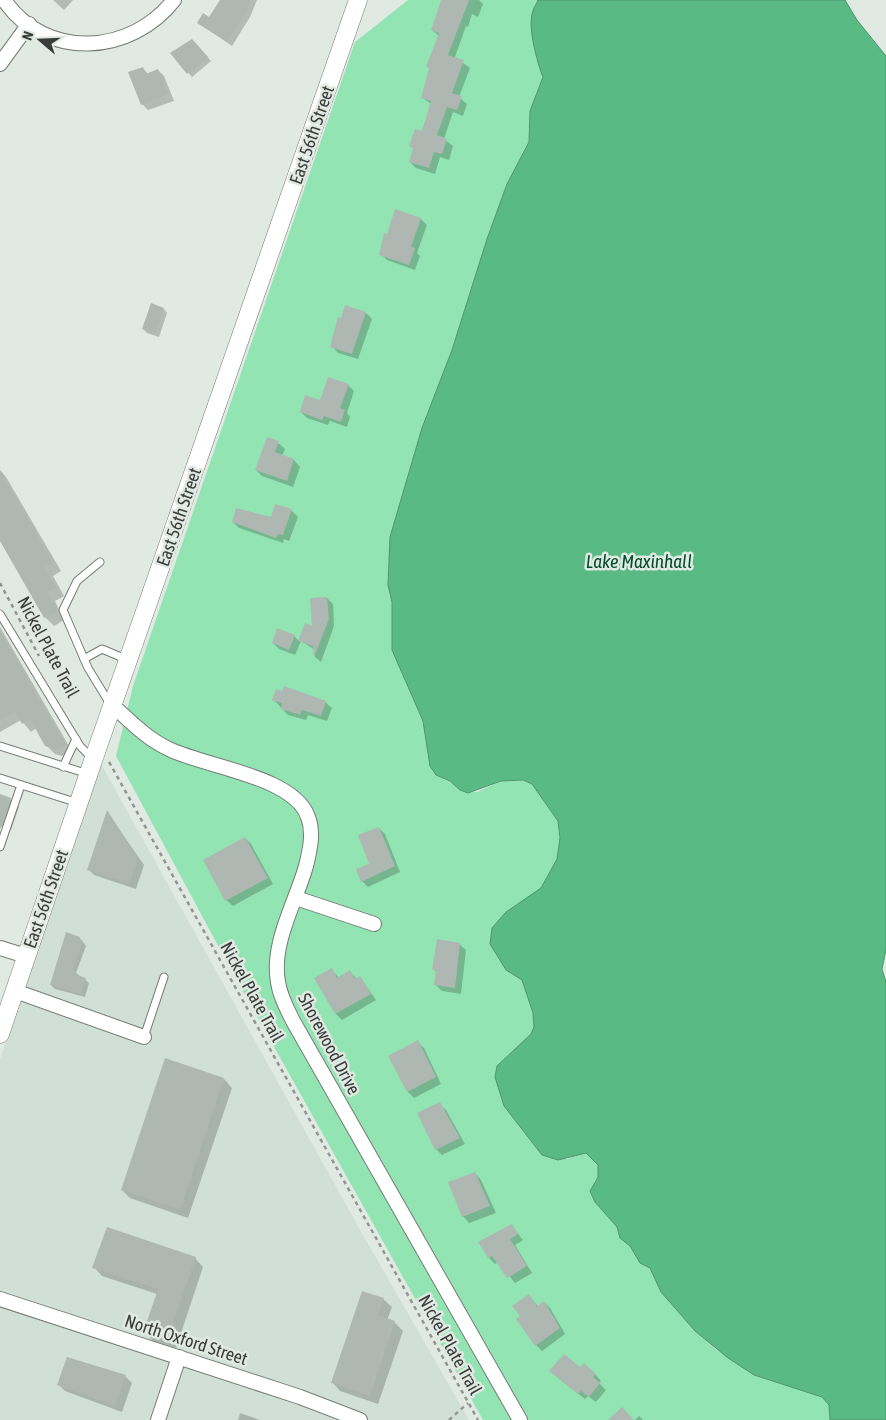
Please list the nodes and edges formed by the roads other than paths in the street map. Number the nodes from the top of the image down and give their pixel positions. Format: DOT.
graph roads {
  1 [pos="4,0"];
  2 [pos="174,0"];
  3 [pos="358,0"];
  4 [pos="28,24"];
  5 [pos="0,64"];
  6 [pos="100,562"];
  7 [pos="0,614"];
  8 [pos="84,659"];
  9 [pos="128,660"];
  10 [pos="112,706"];
  11 [pos="76,739"];
  12 [pos="0,746"];
  13 [pos="92,762"];
  14 [pos="63,767"];
  15 [pos="0,778"];
  16 [pos="22,785"];
  17 [pos="78,803"];
  18 [pos="0,847"];
  19 [pos="296,898"];
  20 [pos="374,924"];
  21 [pos="0,948"];
  22 [pos="26,956"];
  23 [pos="164,977"];
  24 [pos="15,991"];
  25 [pos="0,1033"];
  26 [pos="144,1036"];
  27 [pos="0,1299"];
  28 [pos="180,1357"];
  29 [pos="158,1420"];
  30 [pos="360,1420"];
  31 [pos="520,1420"];
  1 -- 4 [label="street"];
  2 -- 4 [label="street"];
  3 -- 9 [label="street, East 56th Street"];
  4 -- 5 [label="street"];
  6 -- 8 [label="lane"];
  7 -- 11 [label="lane"];
  8 -- 9 [label="lane"];
  8 -- 10 [label="lane"];
  9 -- 10 [label="street, East 56th Street"];
  10 -- 13 [label="street, East 56th Street"];
  10 -- 19 [label="street, Shorewood Drive"];
  11 -- 13 [label="lane"];
  11 -- 14 [label="lane"];
  12 -- 14 [label="lane"];
  13 -- 14 [label="lane"];
  13 -- 17 [label="street, East 56th Street"];
  15 -- 16 [label="lane"];
  16 -- 17 [label="lane"];
  16 -- 18 [label="lane"];
  17 -- 22 [label="street, East 56th Street"];
  19 -- 20 [label="street"];
  19 -- 31 [label="street, Shorewood Drive"];
  21 -- 22 [label="street"];
  22 -- 24 [label="street, East 56th Street"];
  23 -- 26 [label="lane"];
  24 -- 25 [label="street, East 56th Street"];
  24 -- 26 [label="street"];
  27 -- 28 [label="street, North Oxford Street"];
  28 -- 29 [label="street"];
  28 -- 30 [label="street, North Oxford Street"];
}
